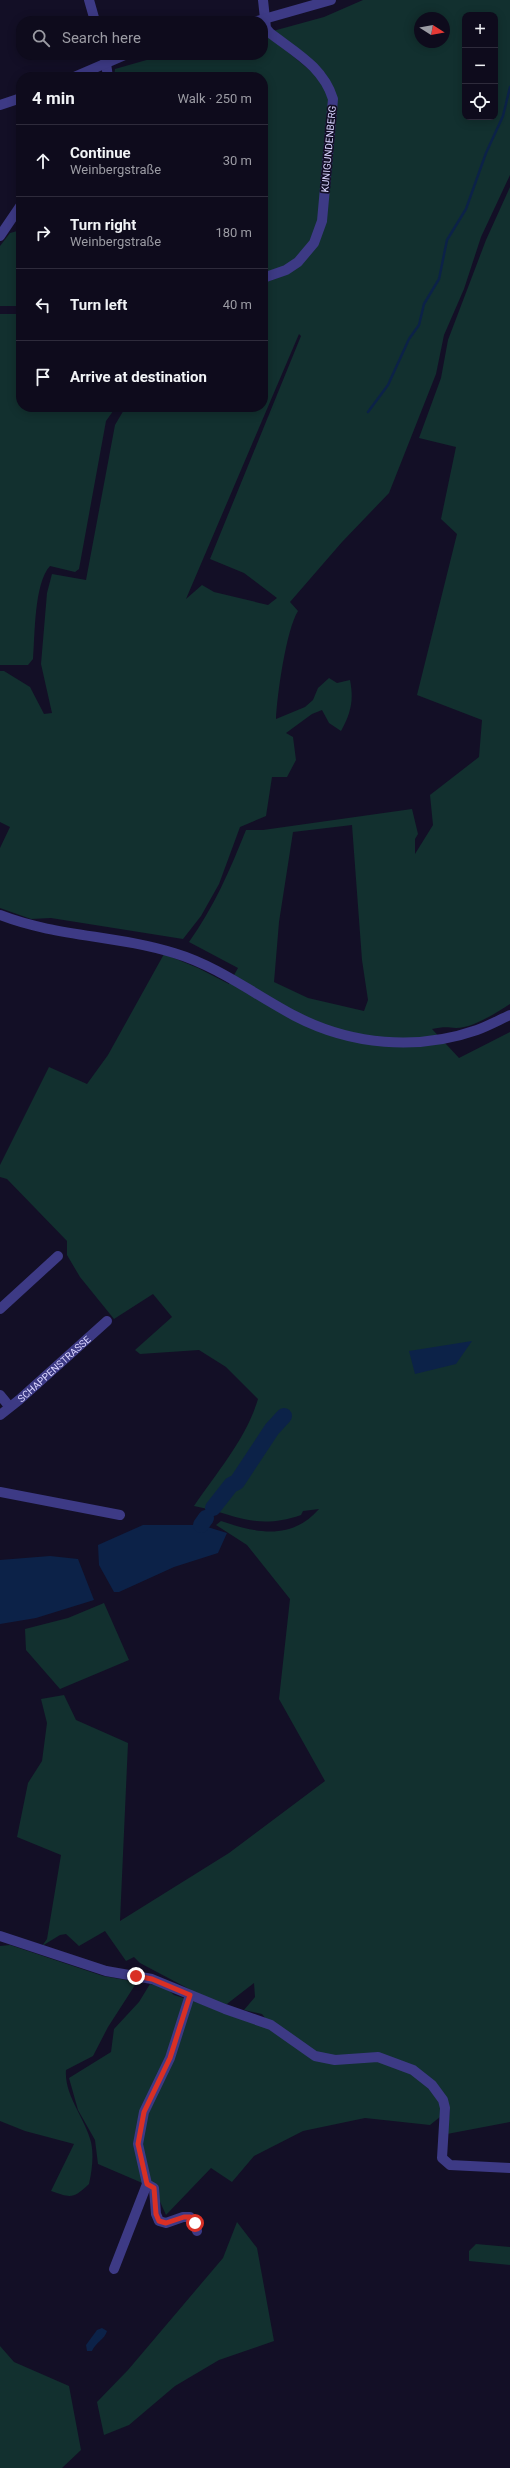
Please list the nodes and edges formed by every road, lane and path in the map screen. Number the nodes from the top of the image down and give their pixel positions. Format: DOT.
graph roads {
  1 [pos="89,0"];
  2 [pos="263,0"];
  3 [pos="331,0"];
  4 [pos="94,16"];
  5 [pos="261,16"];
  6 [pos="268,18"];
  7 [pos="268,30"];
  8 [pos="102,60"];
  9 [pos="105,60"];
  10 [pos="82,72"];
  11 [pos="107,72"];
  12 [pos="16,100"];
  13 [pos="0,105"];
  14 [pos="16,212"];
  15 [pos="0,236"];
  16 [pos="268,276"];
  17 [pos="0,915"];
  18 [pos="510,1015"];
  19 [pos="58,1256"];
  20 [pos="0,1309"];
  21 [pos="107,1321"];
  22 [pos="0,1395"];
  23 [pos="9,1406"];
  24 [pos="0,1414"];
  25 [pos="0,1492"];
  26 [pos="120,1515"];
  27 [pos="0,1936"];
  28 [pos="190,1995"];
  29 [pos="510,2168"];
  30 [pos="147,2184"];
  31 [pos="196,2231"];
  32 [pos="114,2268"];
  1 -- 4 [label="street"];
  2 -- 5 [label="street"];
  3 -- 6 [label="street"];
  7 -- 16 [label="street, KUNIGUNDENBERG"];
  8 -- 10 [label="street"];
  9 -- 11 [label="street"];
  12 -- 13 [label="street"];
  14 -- 15 [label="street"];
  17 -- 18 [label="street"];
  19 -- 20 [label="street"];
  21 -- 23 [label="street, SCHAPPENSTRASSE"];
  22 -- 23 [label="street"];
  23 -- 24 [label="street, SCHAPPENSTRASSE"];
  25 -- 26 [label="street"];
  27 -- 28 [label="street"];
  28 -- 29 [label="street"];
  28 -- 30 [label="street"];
  30 -- 31 [label="street"];
  30 -- 32 [label="street"];
}
